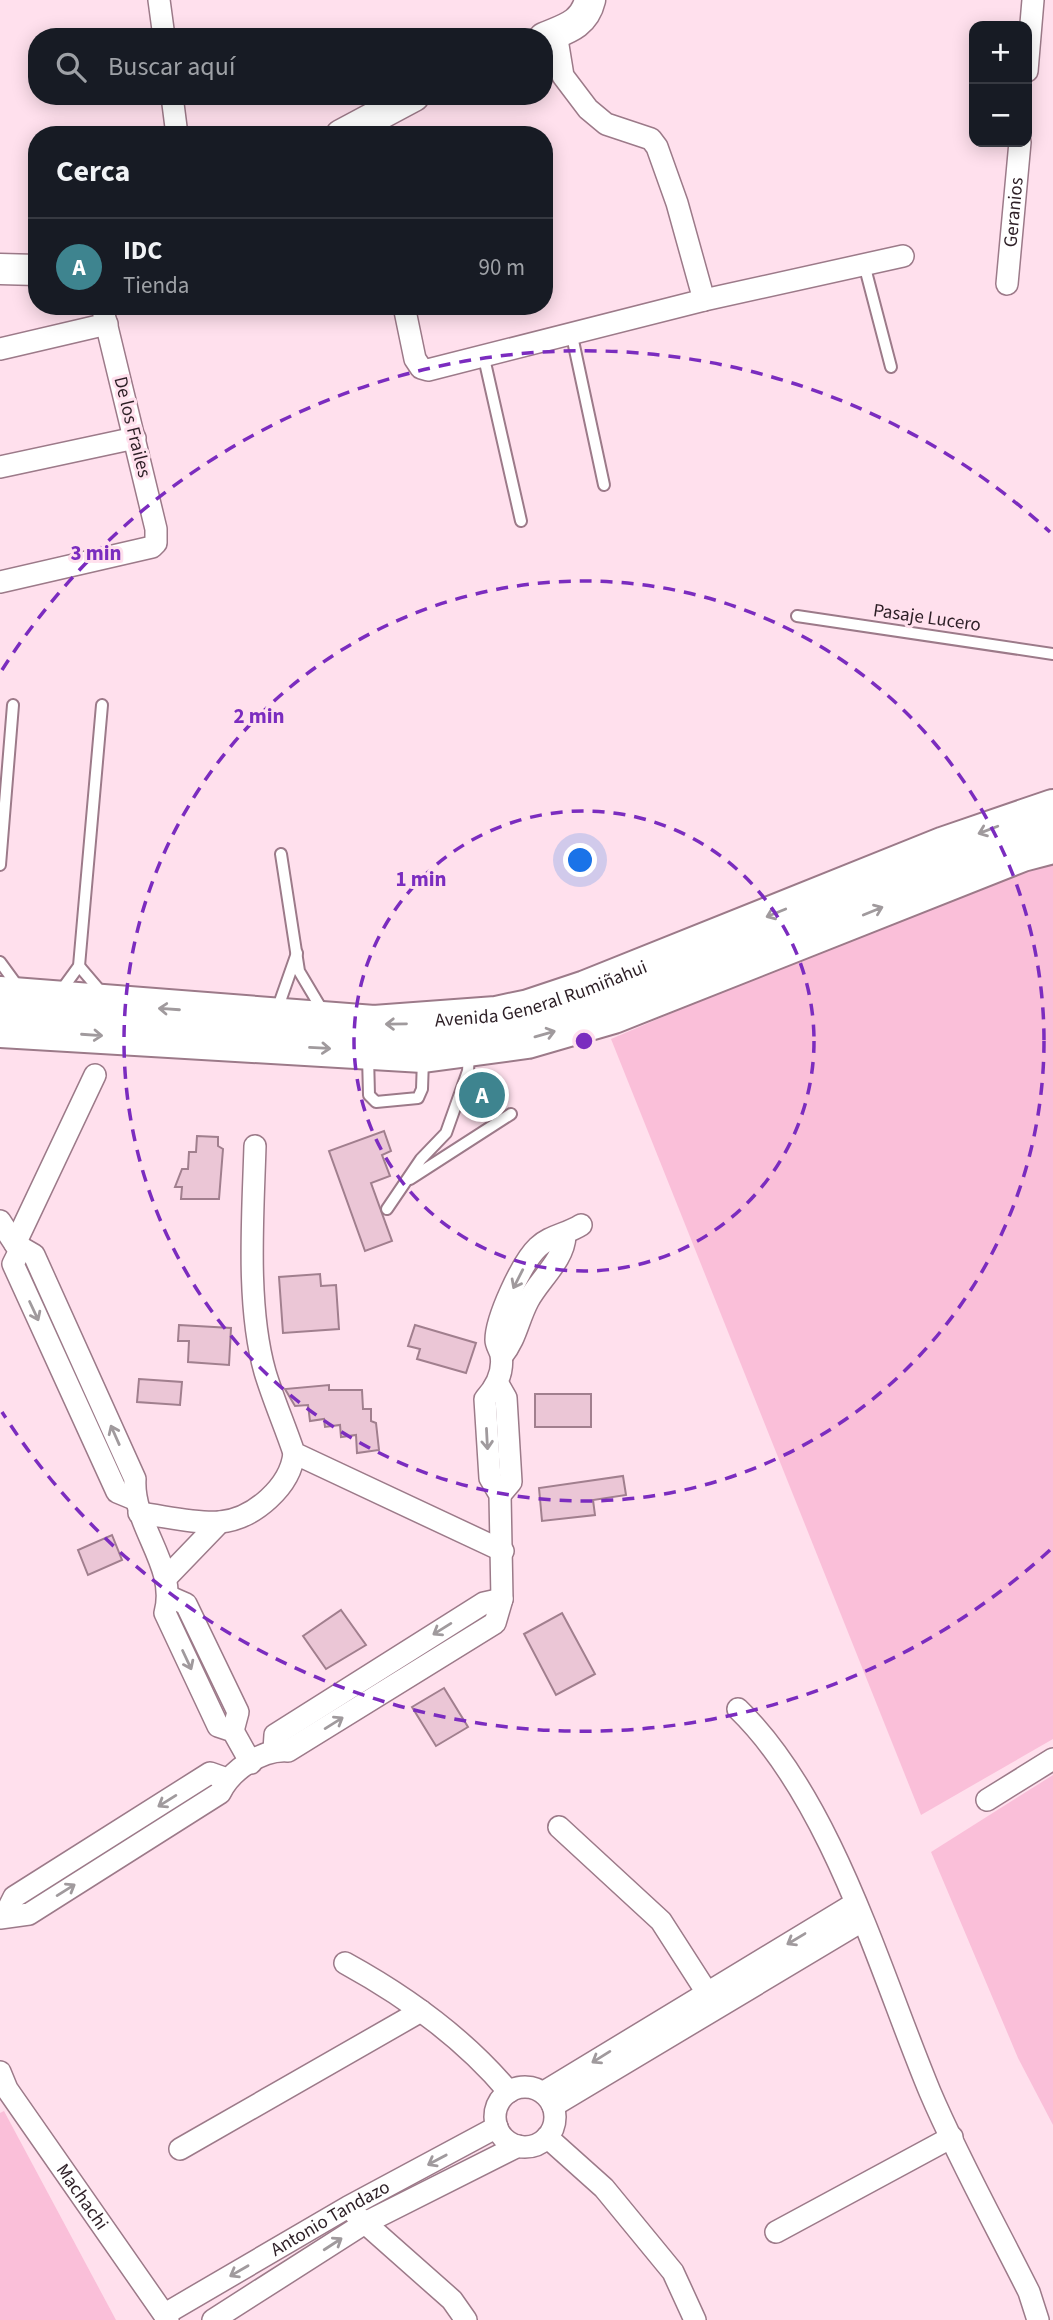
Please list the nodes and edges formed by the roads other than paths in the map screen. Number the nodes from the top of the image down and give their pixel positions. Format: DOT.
graph roads {
  1 [pos="159,0"];
  2 [pos="590,0"];
  3 [pos="1033,0"];
  4 [pos="1031,21"];
  5 [pos="163,28"];
  6 [pos="553,35"];
  7 [pos="553,45"];
  8 [pos="173,105"];
  9 [pos="399,105"];
  10 [pos="176,126"];
  11 [pos="364,126"];
  12 [pos="1020,147"];
  13 [pos="903,256"];
  14 [pos="864,264"];
  15 [pos="0,269"];
  16 [pos="28,271"];
  17 [pos="1007,284"];
  18 [pos="704,300"];
  19 [pos="105,315"];
  20 [pos="406,315"];
  21 [pos="572,336"];
  22 [pos="0,349"];
  23 [pos="484,358"];
  24 [pos="891,366"];
  25 [pos="135,438"];
  26 [pos="0,467"];
  27 [pos="604,485"];
  28 [pos="521,521"];
  29 [pos="0,582"];
  30 [pos="797,616"];
  31 [pos="1053,654"];
  32 [pos="13,705"];
  33 [pos="103,705"];
  34 [pos="1053,809"];
  35 [pos="1053,844"];
  36 [pos="281,855"];
  37 [pos="0,865"];
  38 [pos="297,953"];
  39 [pos="0,962"];
  40 [pos="79,966"];
  41 [pos="110,1004"];
  42 [pos="19,1016"];
  43 [pos="275,1017"];
  44 [pos="329,1021"];
  45 [pos="470,1048"];
  46 [pos="368,1051"];
  47 [pos="423,1053"];
  48 [pos="95,1075"];
  49 [pos="511,1114"];
  50 [pos="255,1146"];
  51 [pos="405,1182"];
  52 [pos="387,1209"];
  53 [pos="0,1221"];
  54 [pos="573,1230"];
  55 [pos="18,1247"];
  56 [pos="295,1453"];
  57 [pos="136,1506"];
  58 [pos="220,1522"];
  59 [pos="503,1551"];
  60 [pos="168,1587"];
  61 [pos="738,1709"];
  62 [pos="1053,1759"];
  63 [pos="251,1763"];
  64 [pos="987,1800"];
  65 [pos="559,1827"];
  66 [pos="858,1912"];
  67 [pos="3,1917"];
  68 [pos="345,1963"];
  69 [pos="712,1999"];
  70 [pos="421,2011"];
  71 [pos="2,2085"];
  72 [pos="509,2092"];
  73 [pos="548,2099"];
  74 [pos="497,2127"];
  75 [pos="547,2137"];
  76 [pos="952,2137"];
  77 [pos="519,2146"];
  78 [pos="180,2149"];
  79 [pos="348,2207"];
  80 [pos="365,2223"];
  81 [pos="776,2232"];
  82 [pos="212,2286"];
  83 [pos="221,2315"];
  84 [pos="166,2317"];
  85 [pos="466,2320"];
  86 [pos="695,2320"];
  87 [pos="1038,2320"];
  1 -- 5 [label="street"];
  2 -- 6 [label="street"];
  3 -- 4 [label="street"];
  7 -- 18 [label="street"];
  8 -- 10 [label="street"];
  9 -- 11 [label="street"];
  12 -- 17 [label="street, Geranios"];
  13 -- 14 [label="street"];
  14 -- 18 [label="street"];
  14 -- 24 [label="lane"];
  15 -- 16 [label="street"];
  18 -- 21 [label="street"];
  19 -- 22 [label="street"];
  19 -- 25 [label="street, De los Frailes"];
  20 -- 23 [label="street"];
  21 -- 23 [label="street"];
  21 -- 27 [label="lane"];
  23 -- 28 [label="lane"];
  25 -- 26 [label="street"];
  25 -- 29 [label="street, De los Frailes"];
  30 -- 31 [label="lane, Pasaje Lucero"];
  32 -- 37 [label="lane"];
  33 -- 40 [label="lane"];
  34 -- 44 [label="highway, Avenida General Rumiñahui, one-way"];
  45 -- 35 [label="highway, Avenida General Rumiñahui, one-way"];
  36 -- 38 [label="lane"];
  38 -- 43 [label="lane"];
  38 -- 44 [label="lane"];
  39 -- 42 [label="lane"];
  40 -- 41 [label="lane"];
  40 -- 42 [label="lane"];
  41 -- 42 [label="highway, Avenida General Rumiñahui"];
  43 -- 41 [label="highway, Avenida General Rumiñahui, one-way"];
  42 -- 46 [label="highway, Avenida General Rumiñahui, one-way"];
  43 -- 44 [label="highway, Avenida General Rumiñahui"];
  45 -- 47 [label="highway, Avenida General Rumiñahui"];
  45 -- 51 [label="lane"];
  46 -- 47 [label="highway, Avenida General Rumiñahui"];
  46 -- 47 [label="lane"];
  48 -- 55 [label="street"];
  49 -- 51 [label="lane"];
  50 -- 56 [label="street"];
  51 -- 52 [label="lane"];
  53 -- 55 [label="street"];
  54 -- 59 [label="street"];
  55 -- 57 [label="street"];
  56 -- 58 [label="street"];
  56 -- 59 [label="street"];
  57 -- 58 [label="street"];
  57 -- 60 [label="street"];
  58 -- 60 [label="street"];
  59 -- 63 [label="street"];
  60 -- 63 [label="street"];
  61 -- 66 [label="street"];
  62 -- 64 [label="street"];
  63 -- 67 [label="street"];
  65 -- 69 [label="street"];
  66 -- 69 [label="street"];
  66 -- 76 [label="street"];
  68 -- 70 [label="street"];
  69 -- 73 [label="street"];
  70 -- 72 [label="street"];
  70 -- 78 [label="street"];
  71 -- 84 [label="street, Machachi"];
  72 -- 73 [label="street"];
  72 -- 74 [label="street"];
  73 -- 75 [label="street"];
  74 -- 77 [label="street"];
  74 -- 79 [label="street, Antonio Tandazo, one-way"];
  75 -- 77 [label="street, Antonio Tandazo"];
  75 -- 86 [label="street"];
  76 -- 81 [label="street"];
  76 -- 87 [label="street"];
  77 -- 80 [label="street, Antonio Tandazo"];
  79 -- 80 [label="street"];
  79 -- 82 [label="street, Antonio Tandazo, one-way"];
  83 -- 80 [label="street, Antonio Tandazo, one-way"];
  80 -- 85 [label="street"];
  82 -- 83 [label="street"];
  82 -- 84 [label="street, Antonio Tandazo"];
}
